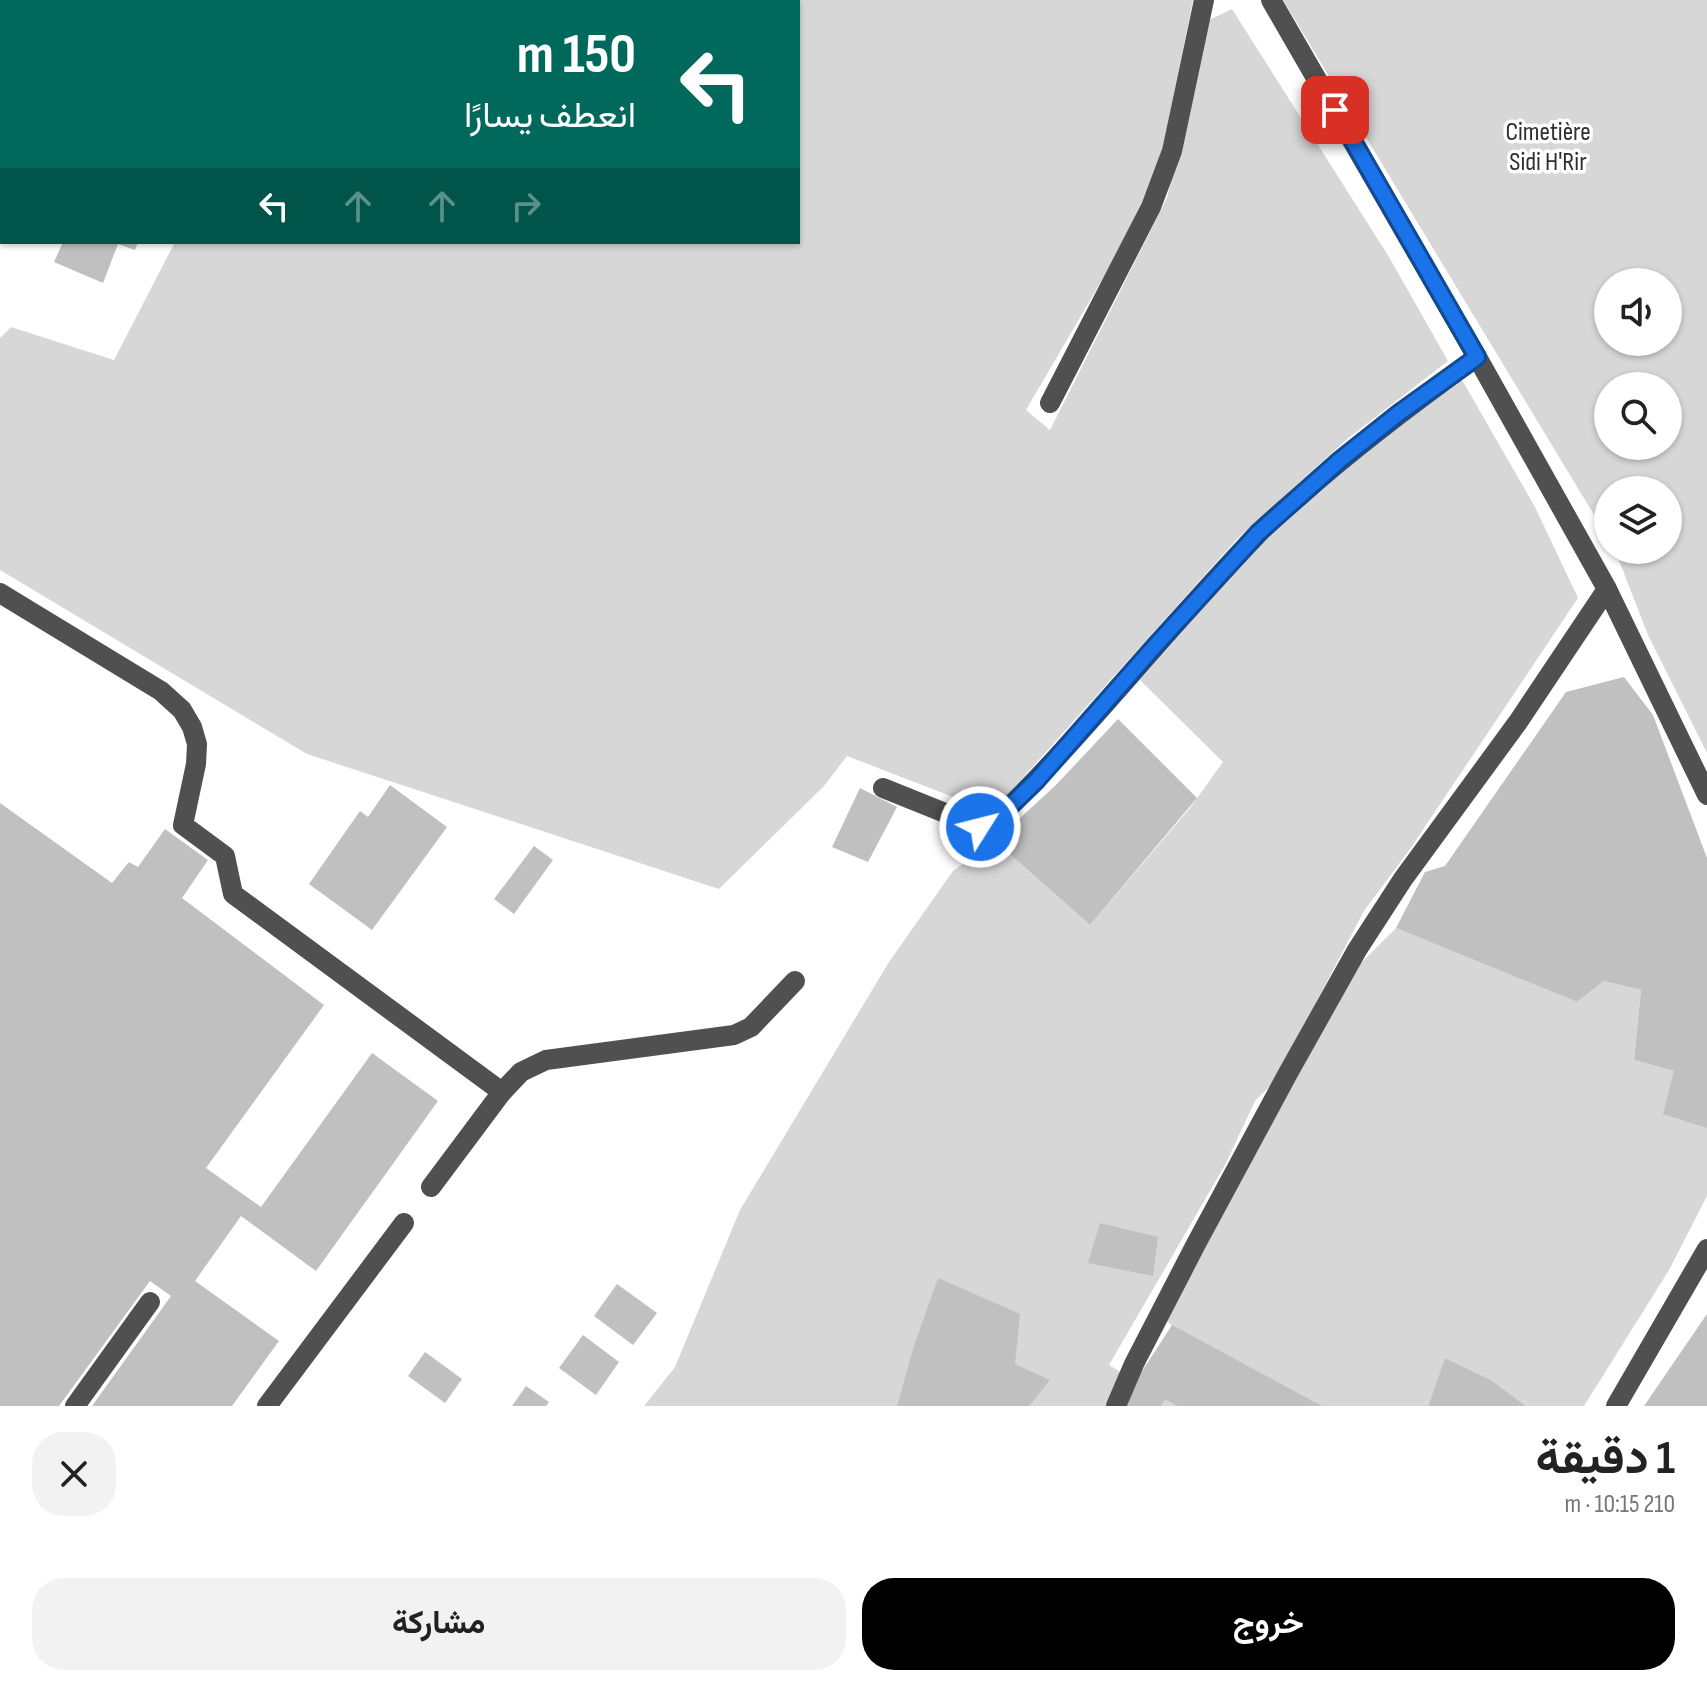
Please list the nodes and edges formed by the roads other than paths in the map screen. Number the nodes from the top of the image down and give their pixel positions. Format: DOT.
graph roads {
  1 [pos="1204,0"];
  2 [pos="1271,0"];
  3 [pos="1477,357"];
  4 [pos="1050,403"];
  5 [pos="1607,589"];
  6 [pos="0,593"];
  7 [pos="883,788"];
  8 [pos="1707,795"];
  9 [pos="795,981"];
  10 [pos="502,1092"];
  11 [pos="431,1187"];
  12 [pos="404,1223"];
  13 [pos="1707,1249"];
  14 [pos="150,1302"];
  15 [pos="75,1406"];
  16 [pos="267,1406"];
  17 [pos="1116,1406"];
  18 [pos="1616,1406"];
  1 -- 4 [label="street"];
  2 -- 3 [label="street"];
  3 -- 5 [label="street"];
  3 -- 7 [label="street"];
  5 -- 8 [label="street"];
  5 -- 17 [label="street"];
  6 -- 10 [label="street"];
  9 -- 10 [label="street"];
  10 -- 11 [label="street"];
  12 -- 16 [label="street"];
  13 -- 18 [label="street"];
  14 -- 15 [label="street"];
}
